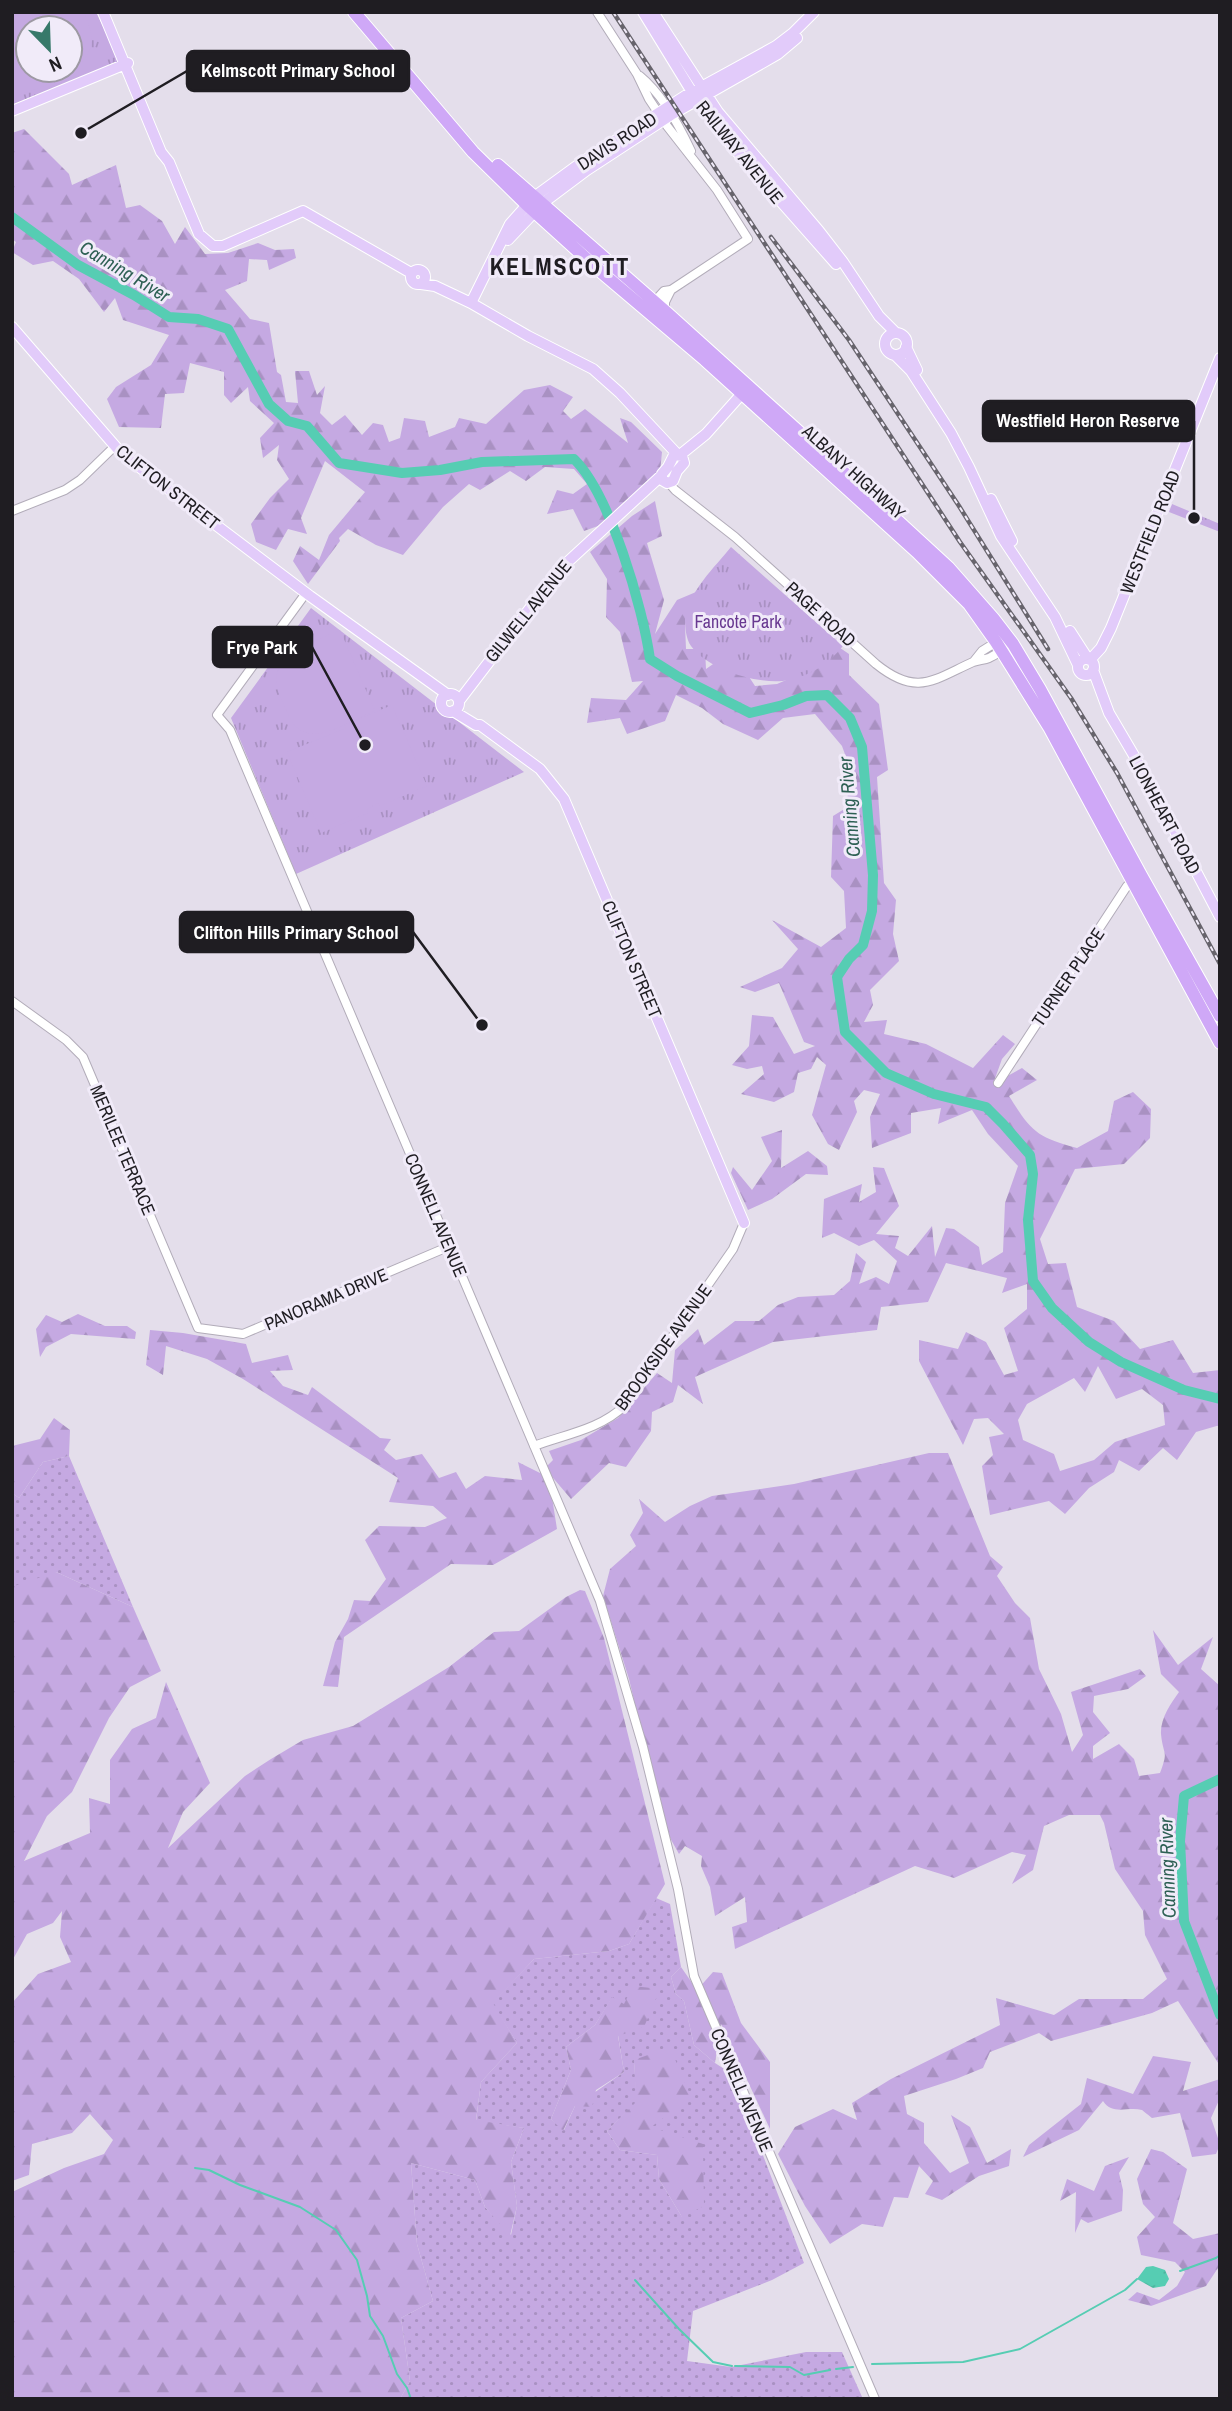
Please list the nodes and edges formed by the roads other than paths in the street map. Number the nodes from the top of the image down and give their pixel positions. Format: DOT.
graph roads {
  1 [pos="103,12"];
  2 [pos="110,12"];
  3 [pos="355,12"];
  4 [pos="364,12"];
  5 [pos="597,12"];
  6 [pos="643,12"];
  7 [pos="653,12"];
  8 [pos="815,12"];
  9 [pos="127,63"];
  10 [pos="699,93"];
  11 [pos="12,111"];
  12 [pos="665,114"];
  13 [pos="534,204"];
  14 [pos="671,290"];
  15 [pos="654,301"];
  16 [pos="471,303"];
  17 [pos="662,316"];
  18 [pos="879,316"];
  19 [pos="12,327"];
  20 [pos="896,333"];
  21 [pos="885,341"];
  22 [pos="906,347"];
  23 [pos="895,355"];
  24 [pos="1220,358"];
  25 [pos="745,391"];
  26 [pos="115,446"];
  27 [pos="676,455"];
  28 [pos="667,479"];
  29 [pos="985,486"];
  30 [pos="12,511"];
  31 [pos="991,517"];
  32 [pos="1037,590"];
  33 [pos="307,596"];
  34 [pos="1005,643"];
  35 [pos="1088,666"];
  36 [pos="452,702"];
  37 [pos="1136,878"];
  38 [pos="1220,917"];
  39 [pos="12,1001"];
  40 [pos="1220,1016"];
  41 [pos="1220,1043"];
  42 [pos="998,1083"];
  43 [pos="744,1223"];
  44 [pos="450,1246"];
  45 [pos="198,1328"];
  46 [pos="536,1449"];
  47 [pos="875,2399"];
  1 -- 9 [label="main road"];
  2 -- 9 [label="main road"];
  3 -- 13 [label="highway, ALBANY HIGHWAY"];
  4 -- 13 [label="highway, ALBANY HIGHWAY"];
  5 -- 12 [label="street"];
  6 -- 10 [label="main road, RAILWAY AVENUE"];
  7 -- 10 [label="main road, RAILWAY AVENUE"];
  8 -- 10 [label="main road, DAVIS ROAD"];
  9 -- 11 [label="main road"];
  9 -- 16 [label="main road"];
  10 -- 12 [label="main road, DAVIS ROAD"];
  10 -- 18 [label="main road, RAILWAY AVENUE"];
  12 -- 13 [label="main road, DAVIS ROAD"];
  12 -- 14 [label="street"];
  13 -- 15 [label="highway, ALBANY HIGHWAY"];
  13 -- 16 [label="main road, DAVIS ROAD"];
  13 -- 17 [label="highway, ALBANY HIGHWAY"];
  14 -- 15 [label="street"];
  14 -- 17 [label="street"];
  15 -- 17 [label="highway, ALBANY HIGHWAY"];
  16 -- 27 [label="main road"];
  17 -- 25 [label="highway, ALBANY HIGHWAY"];
  18 -- 20 [label="main road, RAILWAY AVENUE"];
  18 -- 21 [label="main road, RAILWAY AVENUE"];
  19 -- 26 [label="main road, CLIFTON STREET"];
  20 -- 21 [label="main road"];
  20 -- 22 [label="main road, RAILWAY AVENUE"];
  21 -- 23 [label="main road, RAILWAY AVENUE"];
  22 -- 23 [label="main road"];
  22 -- 29 [label="main road, RAILWAY AVENUE"];
  23 -- 31 [label="main road, RAILWAY AVENUE"];
  24 -- 35 [label="main road, WESTFIELD ROAD"];
  25 -- 27 [label="main road"];
  25 -- 34 [label="highway, ALBANY HIGHWAY"];
  26 -- 30 [label="street"];
  26 -- 33 [label="main road, CLIFTON STREET"];
  27 -- 28 [label="main road"];
  28 -- 34 [label="street, PAGE ROAD"];
  28 -- 36 [label="main road, GILWELL AVENUE"];
  29 -- 31 [label="main road"];
  29 -- 32 [label="main road, RAILWAY AVENUE"];
  31 -- 32 [label="main road, RAILWAY AVENUE"];
  32 -- 35 [label="main road, RAILWAY AVENUE"];
  33 -- 36 [label="main road, CLIFTON STREET"];
  33 -- 44 [label="street, CONNELL AVENUE"];
  34 -- 37 [label="highway, ALBANY HIGHWAY"];
  35 -- 38 [label="main road, LIONHEART ROAD"];
  36 -- 43 [label="main road, CLIFTON STREET"];
  37 -- 40 [label="highway, ALBANY HIGHWAY"];
  37 -- 41 [label="highway, ALBANY HIGHWAY"];
  37 -- 42 [label="street, TURNER PLACE"];
  39 -- 45 [label="street, MERILEE TERRACE"];
  43 -- 46 [label="street, BROOKSIDE AVENUE"];
  44 -- 45 [label="street, PANORAMA DRIVE"];
  44 -- 46 [label="street, CONNELL AVENUE"];
  46 -- 47 [label="street, CONNELL AVENUE"];
}
